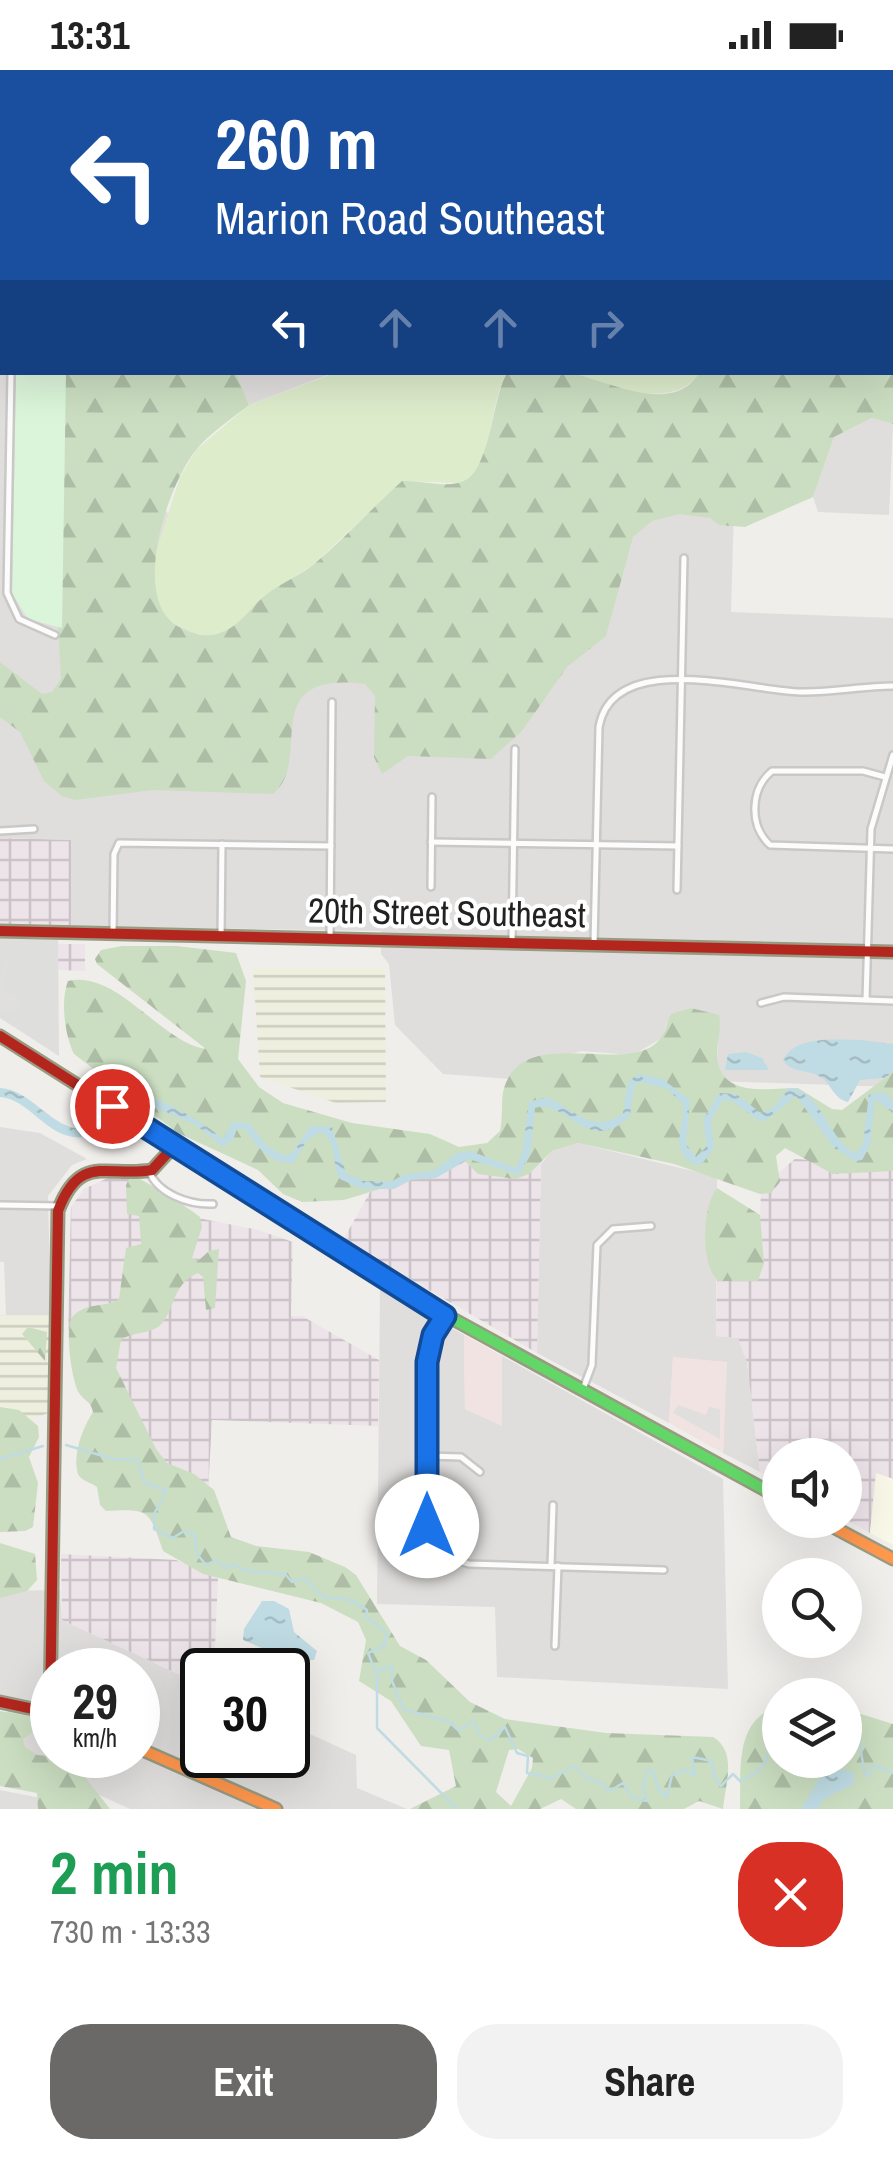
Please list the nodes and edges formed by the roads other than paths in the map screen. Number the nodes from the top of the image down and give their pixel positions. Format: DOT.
graph roads {
  1 [pos="12,375"];
  2 [pos="0,404"];
  3 [pos="11,404"];
  4 [pos="4,511"];
  5 [pos="684,558"];
  6 [pos="55,634"];
  7 [pos="681,682"];
  8 [pos="893,686"];
  9 [pos="332,702"];
  10 [pos="514,749"];
  11 [pos="893,755"];
  12 [pos="885,777"];
  13 [pos="432,797"];
  14 [pos="34,829"];
  15 [pos="0,830"];
  16 [pos="432,842"];
  17 [pos="513,843"];
  18 [pos="222,844"];
  19 [pos="596,844"];
  20 [pos="331,846"];
  21 [pos="678,846"];
  22 [pos="869,849"];
  23 [pos="893,849"];
  24 [pos="430,887"];
  25 [pos="677,890"];
  26 [pos="0,931"];
  27 [pos="113,934"];
  28 [pos="221,936"];
  29 [pos="330,938"];
  30 [pos="512,942"];
  31 [pos="594,944"];
  32 [pos="867,951"];
  33 [pos="893,952"];
  34 [pos="866,1000"];
  35 [pos="893,1001"];
  36 [pos="760,1003"];
  37 [pos="0,1036"];
  38 [pos="174,1146"];
  39 [pos="149,1171"];
  40 [pos="0,1204"];
  41 [pos="213,1204"];
  42 [pos="60,1206"];
  43 [pos="651,1226"];
  44 [pos="445,1316"];
  45 [pos="581,1392"];
  46 [pos="426,1456"];
  47 [pos="480,1472"];
  48 [pos="762,1488"];
  49 [pos="552,1505"];
  50 [pos="854,1538"];
  51 [pos="893,1559"];
  52 [pos="555,1566"];
  53 [pos="664,1570"];
  54 [pos="555,1646"];
  55 [pos="52,1648"];
  56 [pos="0,1702"];
  57 [pos="30,1708"];
  58 [pos="160,1758"];
  59 [pos="276,1809"];
  1 -- 3 [label="street"];
  2 -- 3 [label="street"];
  3 -- 4 [label="street"];
  4 -- 6 [label="street"];
  5 -- 7 [label="street"];
  7 -- 8 [label="street"];
  7 -- 19 [label="street"];
  7 -- 21 [label="street"];
  9 -- 20 [label="street"];
  10 -- 17 [label="street"];
  11 -- 12 [label="street"];
  12 -- 22 [label="street"];
  12 -- 22 [label="street"];
  13 -- 16 [label="street"];
  14 -- 15 [label="street"];
  16 -- 17 [label="street"];
  16 -- 24 [label="street"];
  17 -- 19 [label="street"];
  17 -- 30 [label="street"];
  18 -- 20 [label="street"];
  18 -- 27 [label="street"];
  18 -- 28 [label="street"];
  19 -- 21 [label="street"];
  19 -- 31 [label="street"];
  20 -- 29 [label="street"];
  21 -- 25 [label="street"];
  22 -- 23 [label="street"];
  22 -- 32 [label="street"];
  26 -- 27 [label="street, 20th Street Southeast"];
  27 -- 28 [label="street, 20th Street Southeast"];
  28 -- 29 [label="street, 20th Street Southeast"];
  29 -- 30 [label="street, 20th Street Southeast"];
  30 -- 31 [label="street, 20th Street Southeast"];
  31 -- 32 [label="street, 20th Street Southeast"];
  32 -- 33 [label="street, 20th Street Southeast"];
  32 -- 34 [label="street"];
  34 -- 35 [label="street"];
  34 -- 36 [label="street"];
  37 -- 38 [label="street"];
  38 -- 39 [label="street"];
  38 -- 44 [label="street"];
  39 -- 41 [label="street"];
  39 -- 42 [label="street"];
  40 -- 42 [label="street"];
  42 -- 55 [label="street"];
  43 -- 45 [label="street"];
  44 -- 45 [label="street"];
  44 -- 46 [label="street"];
  45 -- 48 [label="street"];
  46 -- 47 [label="street"];
  46 -- 52 [label="street"];
  49 -- 52 [label="street"];
  50 -- 51 [label="street"];
  52 -- 53 [label="street"];
  52 -- 54 [label="street"];
  56 -- 57 [label="street"];
  58 -- 59 [label="street"];
}
